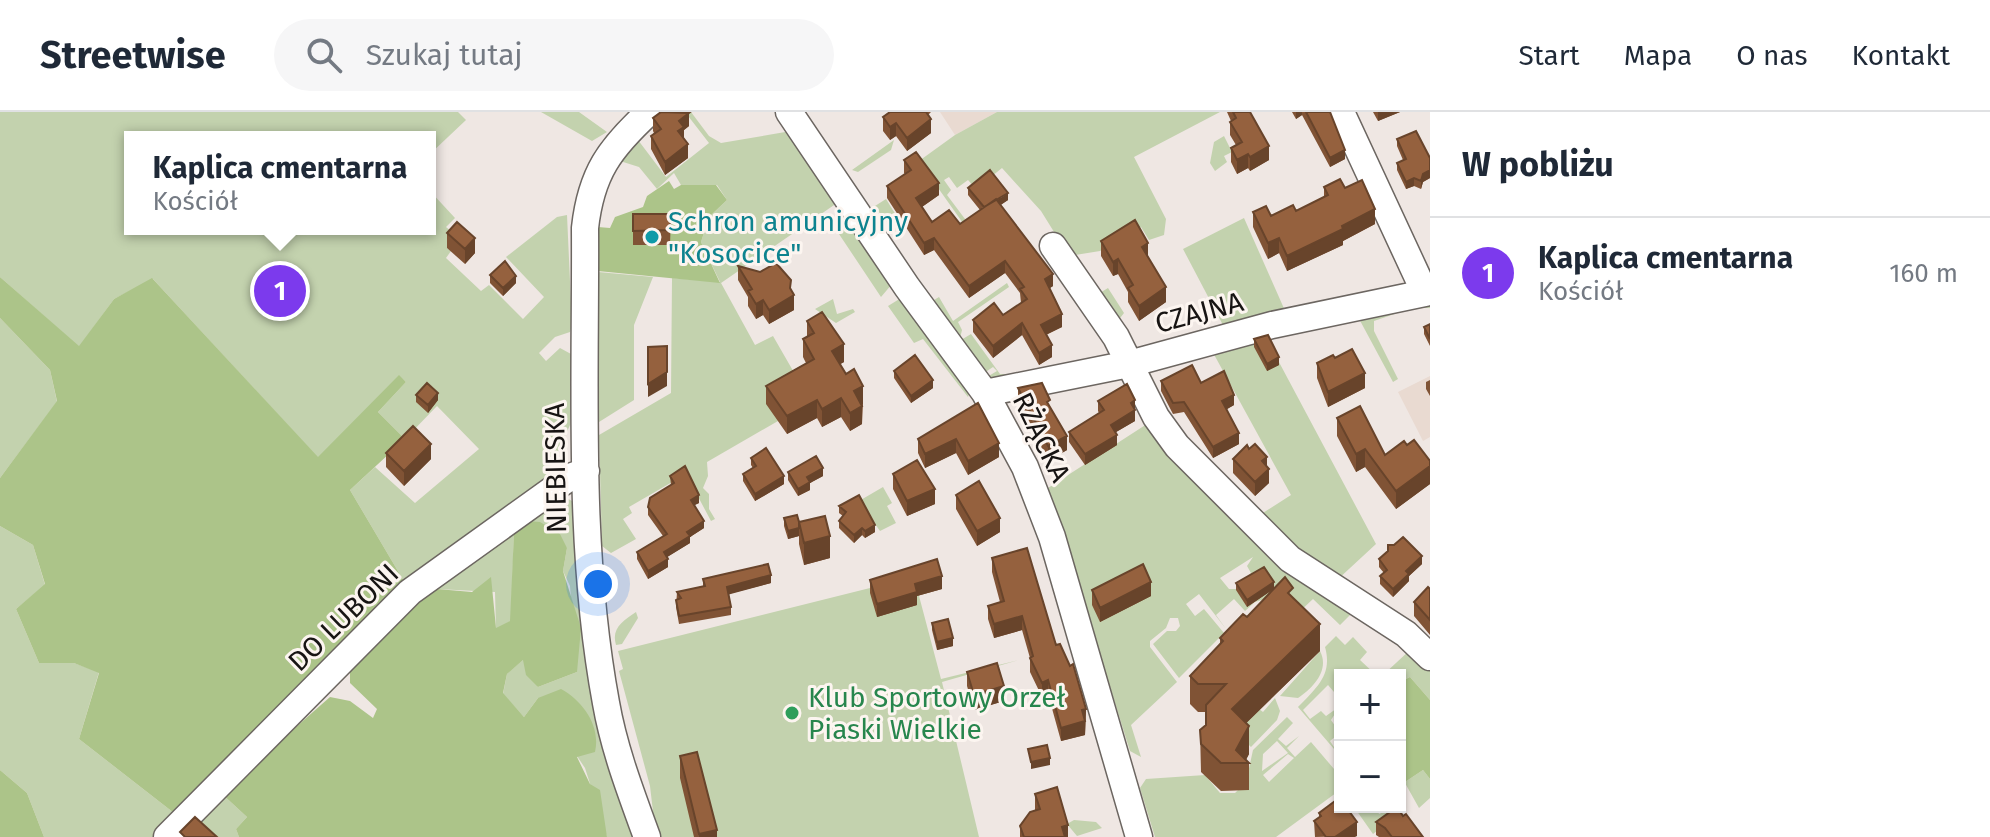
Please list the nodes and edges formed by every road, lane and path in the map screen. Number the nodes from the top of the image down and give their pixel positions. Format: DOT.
graph roads {
  1 [pos="649,112"];
  2 [pos="789,112"];
  3 [pos="1341,112"];
  4 [pos="1053,246"];
  5 [pos="1427,293"];
  6 [pos="1129,364"];
  7 [pos="985,393"];
  8 [pos="586,471"];
  9 [pos="1430,657"];
  10 [pos="167,837"];
  11 [pos="647,837"];
  12 [pos="1139,837"];
  1 -- 8 [label="street, NIEBIESKA"];
  2 -- 7 [label="street, RŻĄCKA"];
  3 -- 5 [label="street"];
  4 -- 6 [label="street"];
  5 -- 6 [label="street, CZAJNA"];
  6 -- 7 [label="street, CZAJNA"];
  6 -- 9 [label="street"];
  7 -- 12 [label="street, RŻĄCKA"];
  8 -- 10 [label="street, DO LUBONI"];
  8 -- 11 [label="street, NIEBIESKA"];
}
